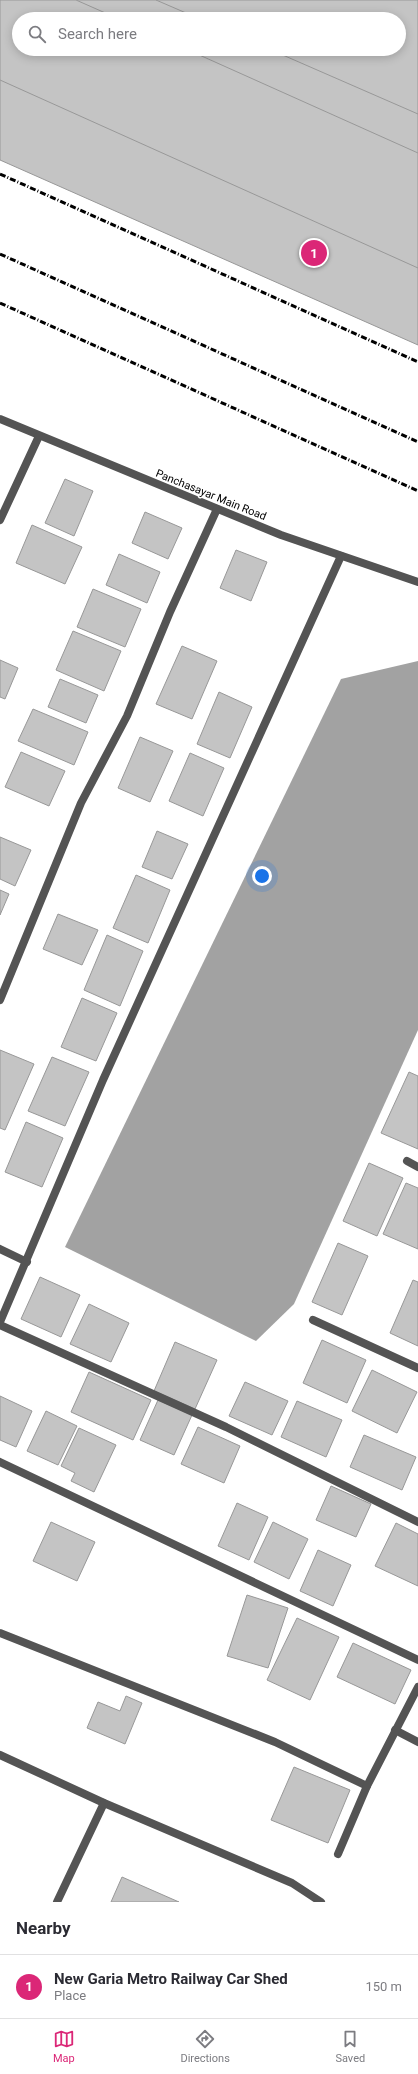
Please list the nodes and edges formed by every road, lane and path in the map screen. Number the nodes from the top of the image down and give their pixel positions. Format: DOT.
graph roads {
  1 [pos="0,419"];
  2 [pos="40,436"];
  3 [pos="217,508"];
  4 [pos="0,520"];
  5 [pos="341,556"];
  6 [pos="418,582"];
  7 [pos="0,1000"];
  8 [pos="407,1162"];
  9 [pos="418,1167"];
  10 [pos="0,1249"];
  11 [pos="26,1262"];
  12 [pos="313,1320"];
  13 [pos="0,1323"];
  14 [pos="418,1368"];
  15 [pos="0,1462"];
  16 [pos="418,1522"];
  17 [pos="0,1633"];
  18 [pos="418,1660"];
  19 [pos="418,1687"];
  20 [pos="395,1730"];
  21 [pos="418,1742"];
  22 [pos="0,1755"];
  23 [pos="367,1786"];
  24 [pos="104,1803"];
  25 [pos="338,1854"];
  26 [pos="57,1902"];
  27 [pos="319,1902"];
  1 -- 2 [label="street, Panchasayar Main Road"];
  2 -- 3 [label="street, Panchasayar Main Road"];
  2 -- 4 [label="street"];
  3 -- 5 [label="street, Panchasayar Main Road"];
  3 -- 7 [label="street"];
  5 -- 6 [label="street, Panchasayar Main Road"];
  5 -- 11 [label="street"];
  8 -- 9 [label="street"];
  10 -- 11 [label="street"];
  11 -- 13 [label="street"];
  12 -- 14 [label="street"];
  13 -- 16 [label="street"];
  15 -- 18 [label="street"];
  17 -- 23 [label="street"];
  19 -- 20 [label="street"];
  20 -- 21 [label="street"];
  20 -- 23 [label="street"];
  22 -- 24 [label="street"];
  23 -- 25 [label="street"];
  24 -- 26 [label="street"];
  24 -- 27 [label="street"];
}
